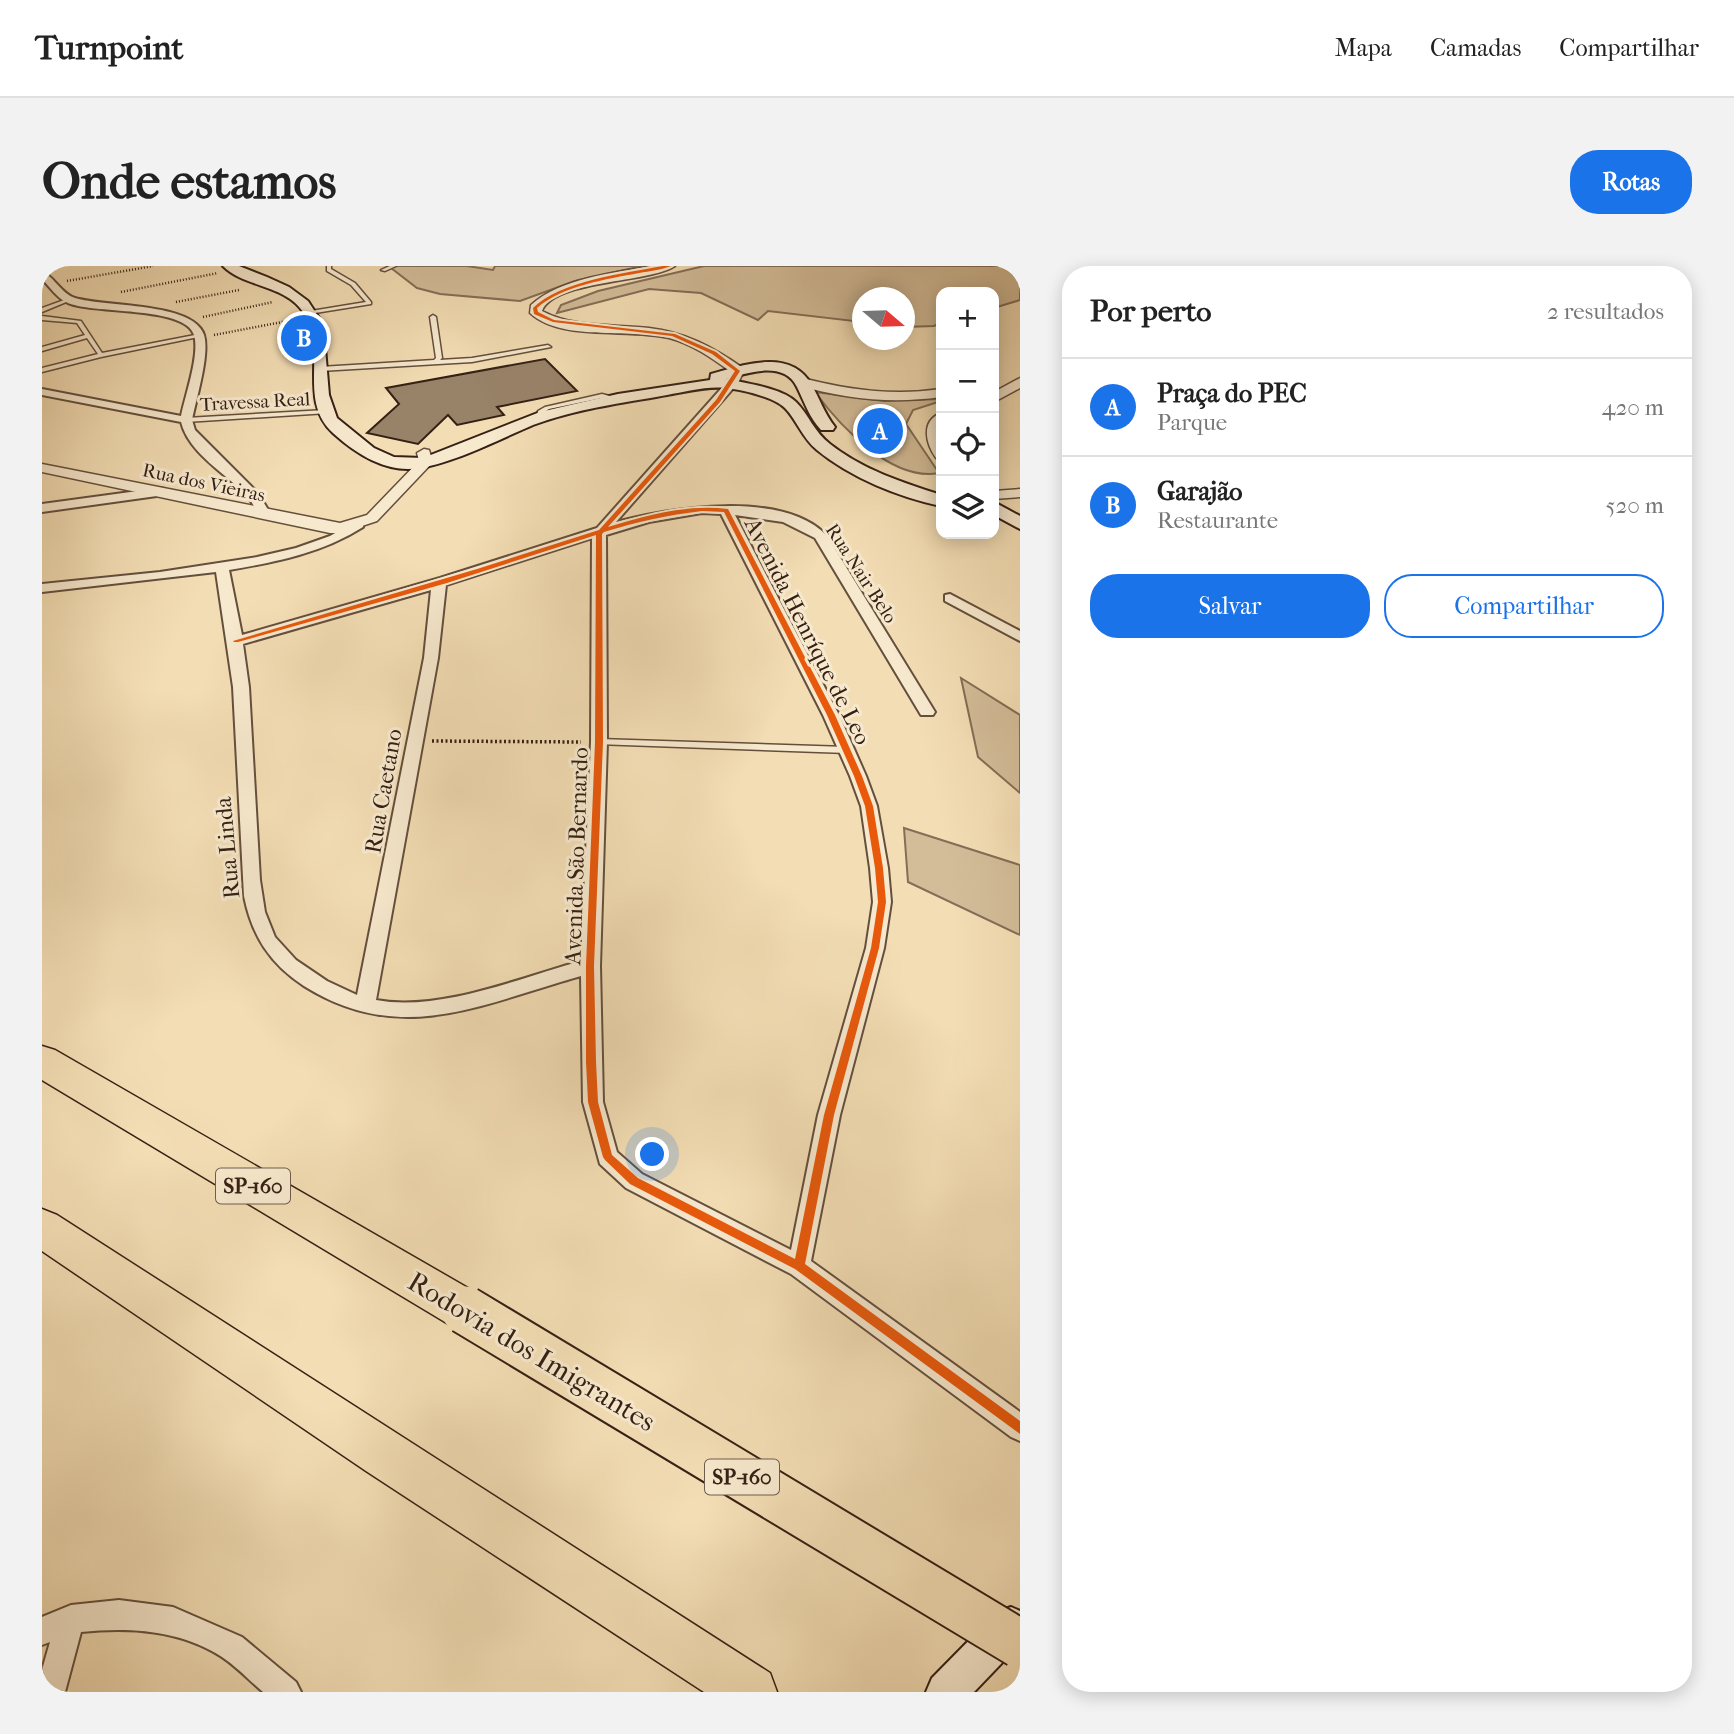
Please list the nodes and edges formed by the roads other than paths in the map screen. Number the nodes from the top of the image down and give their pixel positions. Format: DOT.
graph roads {
  1 [pos="328,266"];
  2 [pos="394,266"];
  3 [pos="669,266"];
  4 [pos="233,268"];
  5 [pos="383,268"];
  6 [pos="42,274"];
  7 [pos="74,300"];
  8 [pos="42,310"];
  9 [pos="312,315"];
  10 [pos="42,317"];
  11 [pos="433,317"];
  12 [pos="87,336"];
  13 [pos="200,336"];
  14 [pos="548,347"];
  15 [pos="42,349"];
  16 [pos="101,355"];
  17 [pos="436,362"];
  18 [pos="320,369"];
  19 [pos="42,370"];
  20 [pos="735,378"];
  21 [pos="802,382"];
  22 [pos="42,392"];
  23 [pos="936,393"];
  24 [pos="326,412"];
  25 [pos="540,417"];
  26 [pos="186,419"];
  27 [pos="936,423"];
  28 [pos="475,442"];
  29 [pos="936,443"];
  30 [pos="417,458"];
  31 [pos="42,468"];
  32 [pos="889,483"];
  33 [pos="936,483"];
  34 [pos="160,492"];
  35 [pos="936,493"];
  36 [pos="1020,493"];
  37 [pos="999,495"];
  38 [pos="936,499"];
  39 [pos="42,508"];
  40 [pos="726,510"];
  41 [pos="999,510"];
  42 [pos="264,513"];
  43 [pos="999,523"];
  44 [pos="358,524"];
  45 [pos="1020,524"];
  46 [pos="1020,531"];
  47 [pos="599,534"];
  48 [pos="222,568"];
  49 [pos="439,583"];
  50 [pos="42,588"];
  51 [pos="950,598"];
  52 [pos="1020,636"];
  53 [pos="236,641"];
  54 [pos="927,712"];
  55 [pos="599,742"];
  56 [pos="847,750"];
  57 [pos="590,966"];
  58 [pos="365,1006"];
  59 [pos="42,1061"];
  60 [pos="42,1228"];
  61 [pos="799,1266"];
  62 [pos="1020,1428"];
  63 [pos="1020,1617"];
  64 [pos="71,1619"];
  65 [pos="42,1631"];
  66 [pos="1020,1644"];
  67 [pos="50,1692"];
  68 [pos="286,1692"];
  69 [pos="751,1692"];
  70 [pos="946,1692"];
  1 -- 9 [label="lane"];
  2 -- 5 [label="lane"];
  3 -- 20 [label="street"];
  4 -- 9 [label="main road"];
  6 -- 7 [label="street"];
  7 -- 8 [label="lane"];
  7 -- 13 [label="street"];
  9 -- 18 [label="main road"];
  10 -- 12 [label="lane"];
  11 -- 17 [label="lane"];
  12 -- 15 [label="lane"];
  12 -- 16 [label="lane"];
  13 -- 16 [label="lane"];
  13 -- 26 [label="street"];
  14 -- 17 [label="lane"];
  16 -- 19 [label="lane"];
  17 -- 18 [label="lane"];
  18 -- 24 [label="main road"];
  20 -- 21 [label="main road"];
  20 -- 25 [label="main road"];
  20 -- 32 [label="main road"];
  20 -- 47 [label="street"];
  21 -- 23 [label="street"];
  21 -- 33 [label="main road"];
  22 -- 26 [label="street"];
  24 -- 26 [label="lane, Travessa Real"];
  24 -- 30 [label="main road"];
  25 -- 28 [label="main road"];
  26 -- 42 [label="street"];
  27 -- 29 [label="street"];
  28 -- 30 [label="main road"];
  30 -- 44 [label="street"];
  31 -- 34 [label="street, Rua dos Vieiras"];
  32 -- 35 [label="main road"];
  32 -- 38 [label="main road"];
  34 -- 39 [label="street"];
  34 -- 42 [label="street, Rua dos Vieiras"];
  36 -- 37 [label="street"];
  40 -- 47 [label="street, Avenida Henríque de Leo"];
  40 -- 54 [label="street, Rua Nair Belo"];
  40 -- 56 [label="street, Avenida Henríque de Leo"];
  41 -- 45 [label="main road"];
  42 -- 44 [label="street, Rua dos Vieiras"];
  43 -- 46 [label="main road"];
  44 -- 48 [label="street"];
  47 -- 49 [label="street, Avenida Henríque de Leo"];
  47 -- 55 [label="street, Avenida São Bernardo"];
  48 -- 50 [label="street"];
  48 -- 53 [label="street, Rua Linda"];
  49 -- 53 [label="street, Avenida Henríque de Leo"];
  49 -- 58 [label="street, Rua Caetano"];
  51 -- 52 [label="street"];
  53 -- 58 [label="street, Rua Linda"];
  55 -- 56 [label="lane"];
  55 -- 57 [label="street, Avenida São Bernardo"];
  56 -- 61 [label="street, Avenida Henríque de Leo"];
  57 -- 58 [label="street, Rua Linda"];
  57 -- 61 [label="street, Avenida São Bernardo"];
  59 -- 66 [label="highway, Rodovia dos Imigrantes / SP-160, bridge"];
  60 -- 69 [label="highway"];
  61 -- 62 [label="street, Avenida São Bernardo"];
  63 -- 70 [label="main road"];
  64 -- 65 [label="street"];
  64 -- 67 [label="street"];
  64 -- 68 [label="street"];
}
